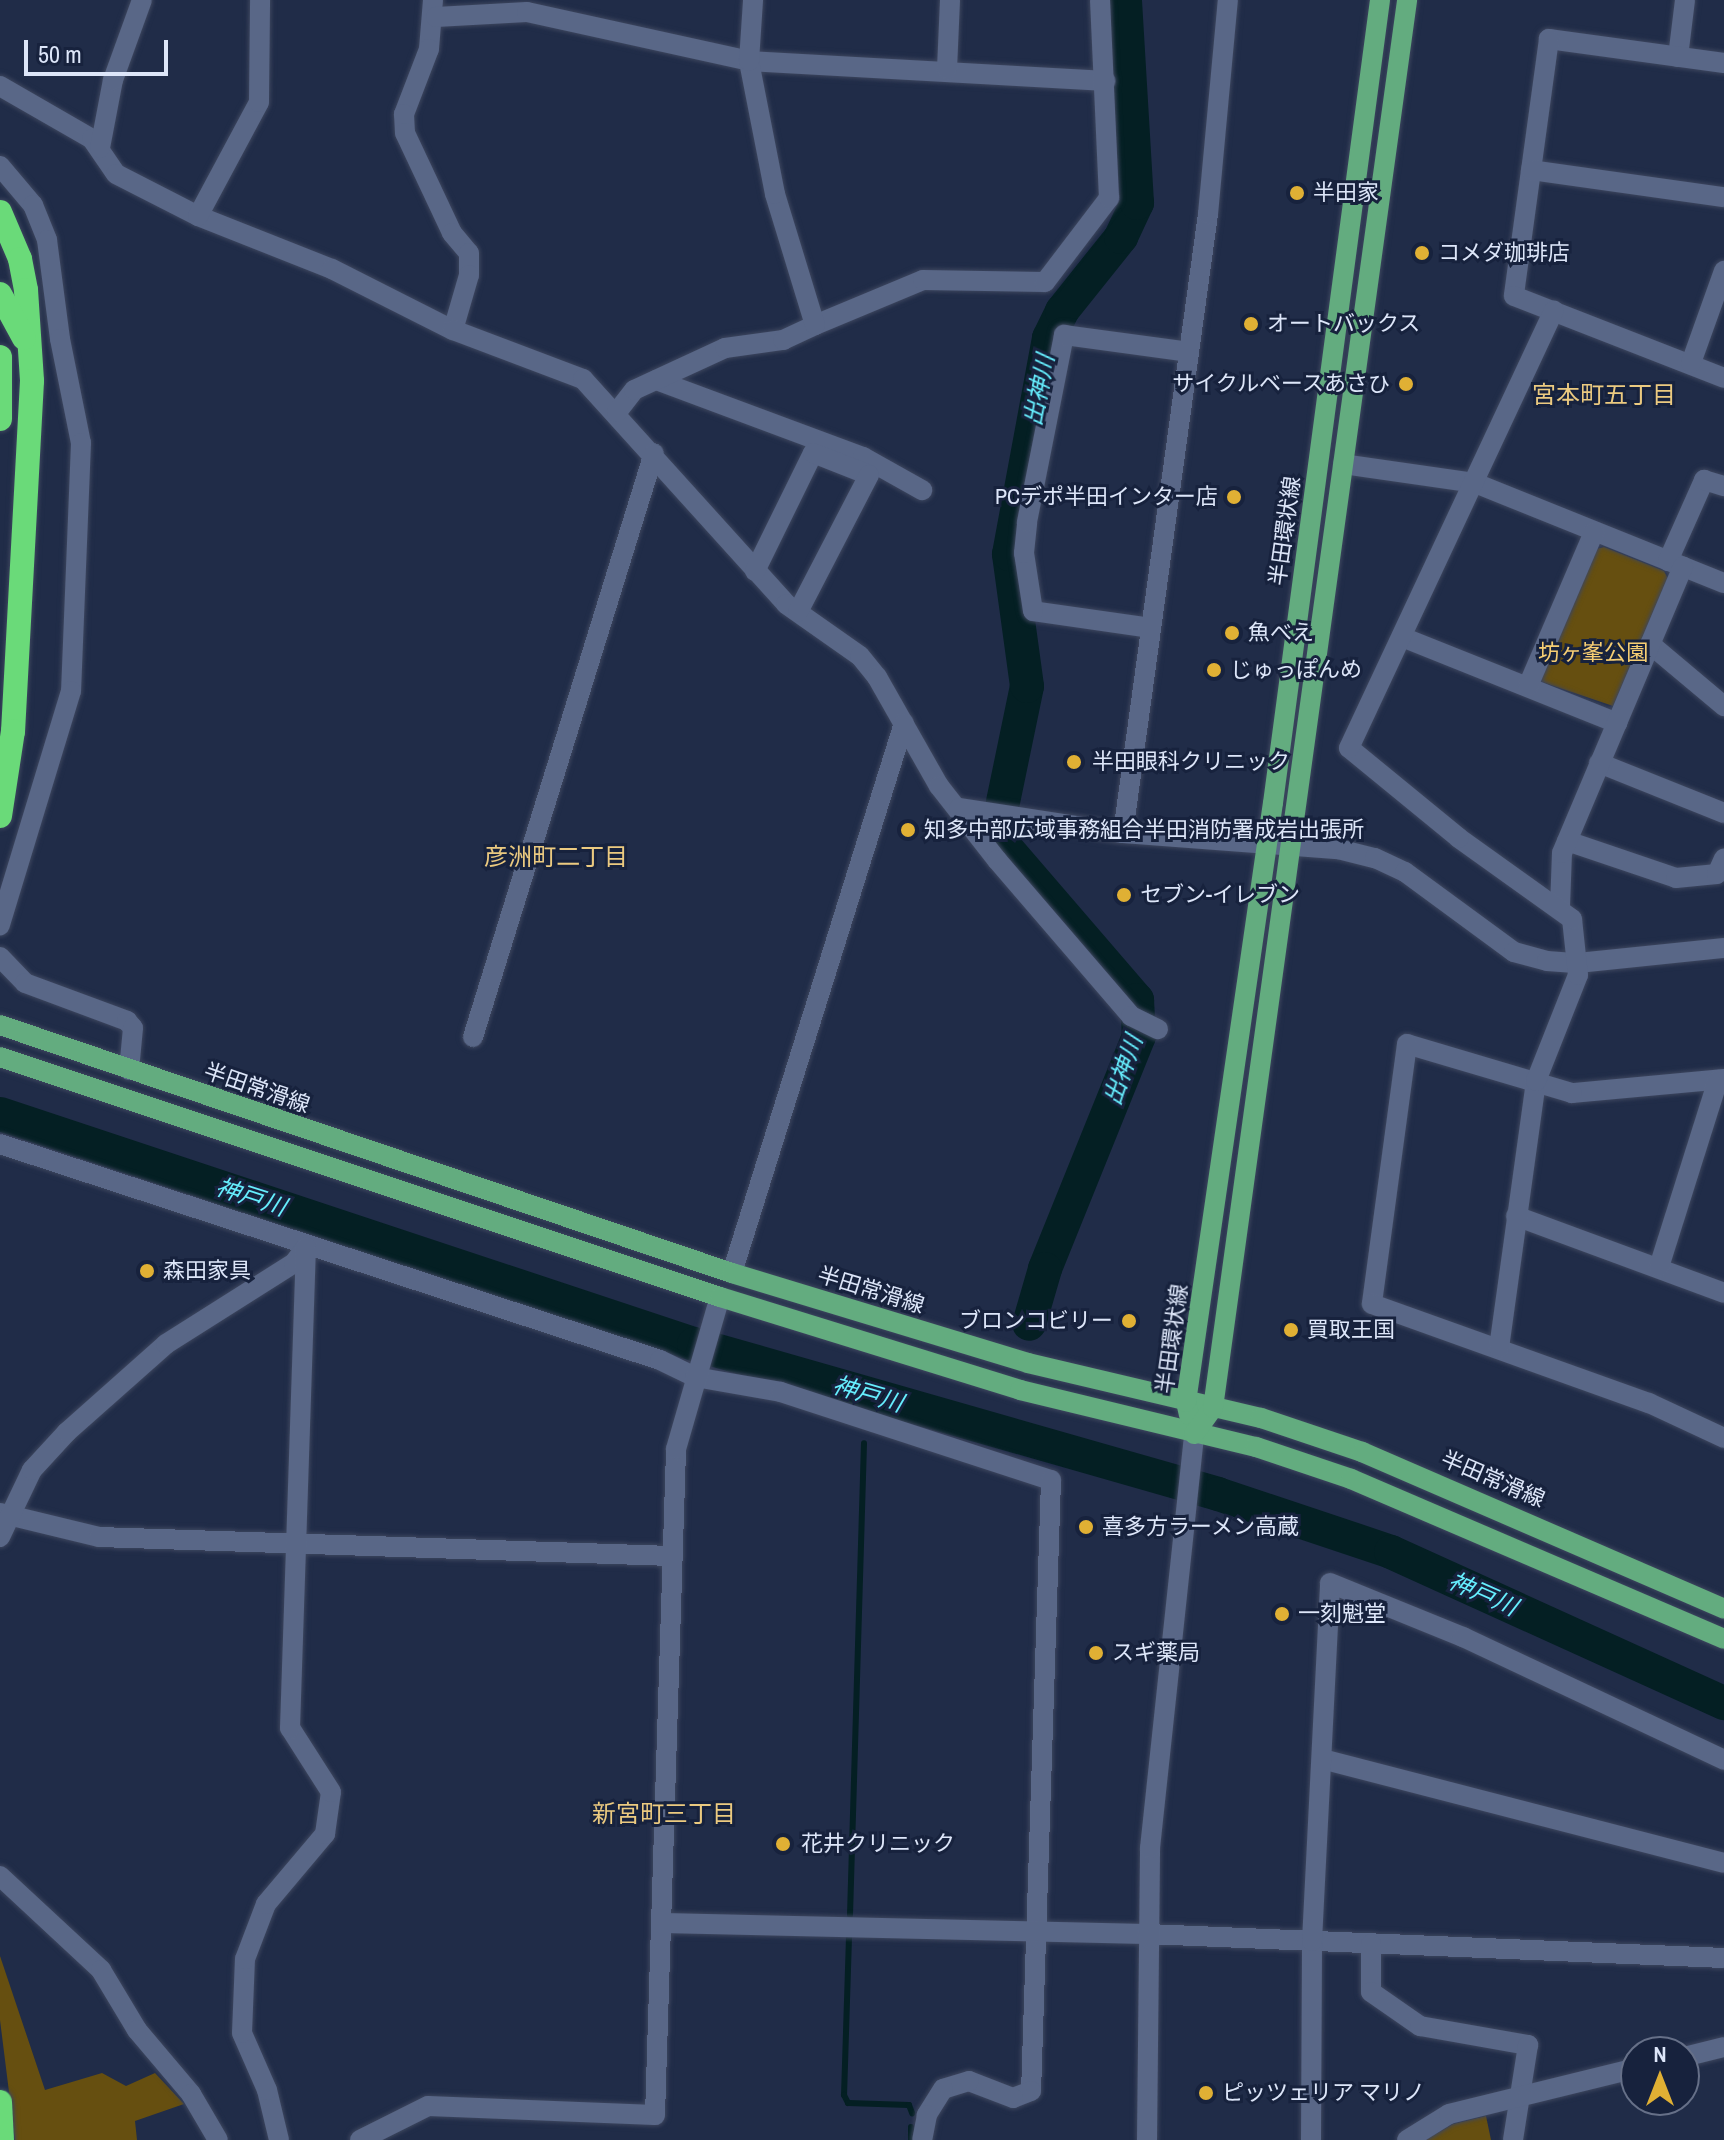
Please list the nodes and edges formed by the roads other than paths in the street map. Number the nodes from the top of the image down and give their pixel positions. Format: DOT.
graph roads {
  1 [pos="142,0"];
  2 [pos="260,0"];
  3 [pos="753,0"];
  4 [pos="950,0"];
  5 [pos="1100,0"];
  6 [pos="1228,0"];
  7 [pos="1380,0"];
  8 [pos="1407,0"];
  9 [pos="1685,0"];
  10 [pos="434,9"];
  11 [pos="1678,57"];
  12 [pos="749,61"];
  13 [pos="1724,63"];
  14 [pos="947,69"];
  15 [pos="1105,81"];
  16 [pos="0,86"];
  17 [pos="100,148"];
  18 [pos="0,166"];
  19 [pos="1531,170"];
  20 [pos="1724,197"];
  21 [pos="0,212"];
  22 [pos="198,216"];
  23 [pos="1724,271"];
  24 [pos="0,294"];
  25 [pos="1718,309"];
  26 [pos="1554,311"];
  27 [pos="815,325"];
  28 [pos="453,330"];
  29 [pos="29,348"];
  30 [pos="1189,352"];
  31 [pos="0,357"];
  32 [pos="1691,363"];
  33 [pos="1724,378"];
  34 [pos="656,380"];
  35 [pos="617,412"];
  36 [pos="0,419"];
  37 [pos="654,453"];
  38 [pos="1343,464"];
  39 [pos="1475,483"];
  40 [pos="1724,486"];
  41 [pos="922,490"];
  42 [pos="1594,532"];
  43 [pos="1676,564"];
  44 [pos="755,571"];
  45 [pos="1724,583"];
  46 [pos="798,612"];
  47 [pos="1151,628"];
  48 [pos="1402,637"];
  49 [pos="1650,644"];
  50 [pos="1528,686"];
  51 [pos="1724,706"];
  52 [pos="904,723"];
  53 [pos="1617,723"];
  54 [pos="1599,763"];
  55 [pos="959,808"];
  56 [pos="1724,813"];
  57 [pos="0,816"];
  58 [pos="1123,833"];
  59 [pos="1567,841"];
  60 [pos="1266,845"];
  61 [pos="1290,846"];
  62 [pos="1724,858"];
  63 [pos="1560,907"];
  64 [pos="0,925"];
  65 [pos="1724,948"];
  66 [pos="0,957"];
  67 [pos="1578,963"];
  68 [pos="0,1025"];
  69 [pos="1158,1029"];
  70 [pos="473,1037"];
  71 [pos="0,1057"];
  72 [pos="129,1070"];
  73 [pos="1721,1079"];
  74 [pos="1536,1081"];
  75 [pos="0,1144"];
  76 [pos="1516,1216"];
  77 [pos="306,1247"];
  78 [pos="1659,1267"];
  79 [pos="732,1273"];
  80 [pos="1724,1293"];
  81 [pos="720,1297"];
  82 [pos="1499,1348"];
  83 [pos="697,1372"];
  84 [pos="1186,1402"];
  85 [pos="1213,1408"];
  86 [pos="1194,1434"];
  87 [pos="1724,1438"];
  88 [pos="4,1514"];
  89 [pos="0,1537"];
  90 [pos="297,1543"];
  91 [pos="672,1556"];
  92 [pos="1724,1609"];
  93 [pos="1724,1639"];
  94 [pos="1322,1759"];
  95 [pos="1724,1760"];
  96 [pos="1724,1863"];
  97 [pos="0,1876"];
  98 [pos="662,1923"];
  99 [pos="1036,1933"];
  100 [pos="1147,1934"];
  101 [pos="1312,1941"];
  102 [pos="1371,1944"];
  103 [pos="1724,1958"];
  104 [pos="1724,2047"];
  105 [pos="1700,2053"];
  106 [pos="1620,2072"];
  107 [pos="1524,2095"];
  108 [pos="0,2102"];
  109 [pos="2,2140"];
  110 [pos="218,2140"];
  111 [pos="279,2140"];
  112 [pos="360,2140"];
  113 [pos="922,2140"];
  114 [pos="1147,2140"];
  115 [pos="1311,2140"];
  116 [pos="1407,2140"];
  117 [pos="1513,2140"];
  1 -- 17 [label="street"];
  2 -- 22 [label="street"];
  3 -- 12 [label="street"];
  4 -- 14 [label="street"];
  5 -- 15 [label="street"];
  6 -- 30 [label="street"];
  7 -- 60 [label="main road, 半田環状線"];
  8 -- 38 [label="main road"];
  9 -- 11 [label="street"];
  10 -- 12 [label="street"];
  10 -- 28 [label="street"];
  11 -- 13 [label="street"];
  11 -- 19 [label="street"];
  12 -- 14 [label="street"];
  12 -- 27 [label="street"];
  14 -- 15 [label="street"];
  15 -- 27 [label="street"];
  16 -- 17 [label="street"];
  17 -- 22 [label="street"];
  18 -- 64 [label="street"];
  19 -- 20 [label="street"];
  19 -- 26 [label="street"];
  21 -- 29 [label="highway"];
  22 -- 28 [label="street"];
  23 -- 25 [label="street"];
  24 -- 29 [label="highway"];
  25 -- 32 [label="street"];
  26 -- 32 [label="street"];
  26 -- 39 [label="street"];
  27 -- 34 [label="street"];
  28 -- 35 [label="street"];
  29 -- 57 [label="highway"];
  30 -- 47 [label="street"];
  30 -- 47 [label="street"];
  31 -- 36 [label="highway"];
  32 -- 33 [label="street"];
  34 -- 35 [label="street"];
  34 -- 41 [label="street"];
  35 -- 37 [label="street"];
  37 -- 44 [label="street"];
  37 -- 70 [label="street"];
  38 -- 39 [label="street"];
  38 -- 61 [label="main road"];
  39 -- 42 [label="street"];
  39 -- 48 [label="street"];
  40 -- 43 [label="street"];
  42 -- 43 [label="street"];
  42 -- 50 [label="street"];
  43 -- 45 [label="street"];
  43 -- 49 [label="street"];
  44 -- 46 [label="street"];
  44 -- 46 [label="street"];
  46 -- 52 [label="street"];
  47 -- 58 [label="street"];
  48 -- 50 [label="street"];
  48 -- 63 [label="street"];
  49 -- 51 [label="street"];
  49 -- 53 [label="street"];
  50 -- 53 [label="street"];
  52 -- 55 [label="street"];
  52 -- 79 [label="street"];
  53 -- 54 [label="street"];
  54 -- 56 [label="street"];
  54 -- 59 [label="street"];
  55 -- 58 [label="street"];
  55 -- 69 [label="street"];
  58 -- 60 [label="street"];
  59 -- 62 [label="street"];
  59 -- 63 [label="street"];
  60 -- 61 [label="street"];
  60 -- 84 [label="main road, 半田環状線"];
  61 -- 67 [label="street"];
  61 -- 85 [label="main road"];
  63 -- 67 [label="street"];
  65 -- 67 [label="street"];
  66 -- 72 [label="street"];
  67 -- 74 [label="street"];
  68 -- 72 [label="main road, 半田常滑線"];
  71 -- 81 [label="main road"];
  72 -- 79 [label="main road, 半田常滑線"];
  73 -- 74 [label="street"];
  73 -- 78 [label="street"];
  74 -- 76 [label="street"];
  74 -- 82 [label="street"];
  75 -- 77 [label="street"];
  76 -- 78 [label="street"];
  76 -- 82 [label="street"];
  77 -- 83 [label="street"];
  77 -- 88 [label="street"];
  77 -- 90 [label="street"];
  78 -- 80 [label="street"];
  79 -- 84 [label="main road, 半田常滑線"];
  81 -- 83 [label="street"];
  81 -- 86 [label="main road"];
  82 -- 87 [label="street"];
  83 -- 91 [label="street"];
  83 -- 99 [label="street"];
  84 -- 85 [label="main road, 半田常滑線"];
  84 -- 86 [label="main road, 半田環状線"];
  85 -- 86 [label="main road"];
  85 -- 92 [label="main road, 半田常滑線"];
  86 -- 93 [label="main road"];
  86 -- 100 [label="street"];
  88 -- 89 [label="street"];
  88 -- 90 [label="street"];
  90 -- 91 [label="street"];
  90 -- 111 [label="street"];
  91 -- 98 [label="street"];
  94 -- 95 [label="street"];
  94 -- 96 [label="street"];
  94 -- 101 [label="street"];
  97 -- 110 [label="street"];
  98 -- 99 [label="street"];
  98 -- 112 [label="street"];
  99 -- 100 [label="street"];
  99 -- 113 [label="street"];
  100 -- 101 [label="street"];
  100 -- 114 [label="street"];
  101 -- 102 [label="street"];
  101 -- 115 [label="street"];
  102 -- 103 [label="street"];
  102 -- 107 [label="street"];
  104 -- 105 [label="street"];
  106 -- 107 [label="street"];
  107 -- 116 [label="street"];
  107 -- 117 [label="street"];
  108 -- 109 [label="highway"];
}
